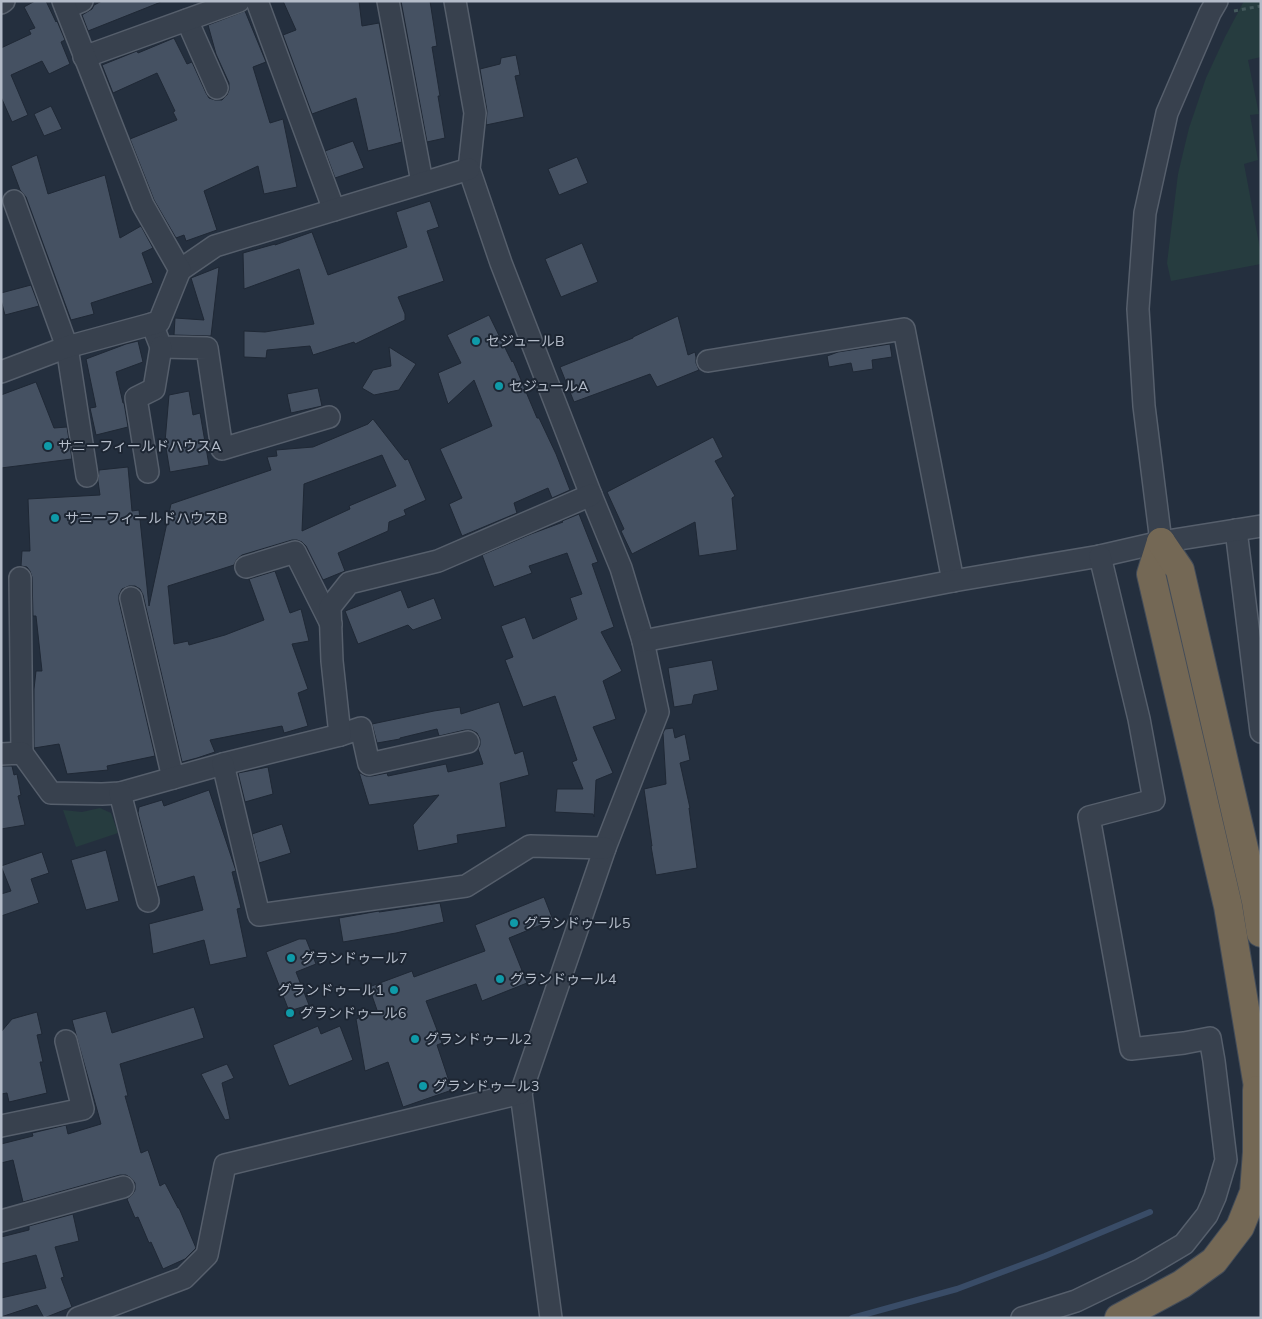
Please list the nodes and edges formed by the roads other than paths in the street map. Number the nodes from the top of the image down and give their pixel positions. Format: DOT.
graph roads {
  1 [pos="239,1"];
  2 [pos="256,1"];
  3 [pos="388,1"];
  4 [pos="455,1"];
  5 [pos="70,4"];
  6 [pos="1224,6"];
  7 [pos="187,20"];
  8 [pos="84,57"];
  9 [pos="218,88"];
  10 [pos="469,169"];
  11 [pos="422,182"];
  12 [pos="14,201"];
  13 [pos="334,210"];
  14 [pos="180,270"];
  15 [pos="152,324"];
  16 [pos="67,347"];
  17 [pos="161,347"];
  18 [pos="708,361"];
  19 [pos="1,372"];
  20 [pos="330,417"];
  21 [pos="148,472"];
  22 [pos="87,476"];
  23 [pos="591,495"];
  24 [pos="1261,526"];
  25 [pos="1236,530"];
  26 [pos="1161,542"];
  27 [pos="1100,556"];
  28 [pos="246,567"];
  29 [pos="20,578"];
  30 [pos="952,581"];
  31 [pos="131,598"];
  32 [pos="331,624"];
  33 [pos="643,641"];
  34 [pos="1261,732"];
  35 [pos="340,735"];
  36 [pos="468,742"];
  37 [pos="12,754"];
  38 [pos="224,764"];
  39 [pos="173,778"];
  40 [pos="120,793"];
  41 [pos="605,848"];
  42 [pos="148,900"];
  43 [pos="1261,933"];
  44 [pos="66,1041"];
  45 [pos="521,1093"];
  46 [pos="1259,1097"];
  47 [pos="1,1126"];
  48 [pos="124,1187"];
  49 [pos="1,1221"];
  50 [pos="78,1318"];
  51 [pos="551,1318"];
  52 [pos="1022,1318"];
  53 [pos="1119,1318"];
  1 -- 7 [label="street"];
  2 -- 13 [label="street"];
  3 -- 11 [label="street"];
  4 -- 10 [label="street"];
  5 -- 8 [label="street"];
  6 -- 26 [label="street"];
  7 -- 8 [label="street"];
  7 -- 9 [label="street"];
  8 -- 14 [label="street"];
  10 -- 11 [label="street"];
  10 -- 23 [label="street"];
  11 -- 13 [label="street"];
  12 -- 16 [label="street"];
  13 -- 14 [label="street"];
  14 -- 15 [label="street"];
  15 -- 16 [label="street"];
  15 -- 17 [label="street"];
  16 -- 19 [label="street"];
  16 -- 22 [label="street"];
  17 -- 20 [label="street"];
  17 -- 21 [label="street"];
  18 -- 30 [label="street"];
  23 -- 32 [label="street"];
  23 -- 33 [label="street"];
  24 -- 25 [label="street"];
  25 -- 26 [label="street"];
  25 -- 34 [label="street"];
  26 -- 27 [label="street"];
  26 -- 43 [label="highway"];
  26 -- 46 [label="highway"];
  27 -- 30 [label="street"];
  27 -- 52 [label="street"];
  28 -- 32 [label="street"];
  29 -- 37 [label="street"];
  30 -- 33 [label="street"];
  31 -- 39 [label="street"];
  32 -- 35 [label="street"];
  33 -- 41 [label="street"];
  35 -- 36 [label="street"];
  35 -- 38 [label="street"];
  37 -- 40 [label="street"];
  38 -- 39 [label="street"];
  38 -- 41 [label="street"];
  39 -- 40 [label="street"];
  40 -- 42 [label="street"];
  41 -- 45 [label="street"];
  44 -- 47 [label="street"];
  45 -- 50 [label="street"];
  45 -- 51 [label="street"];
  46 -- 53 [label="highway"];
  48 -- 49 [label="street"];
}
